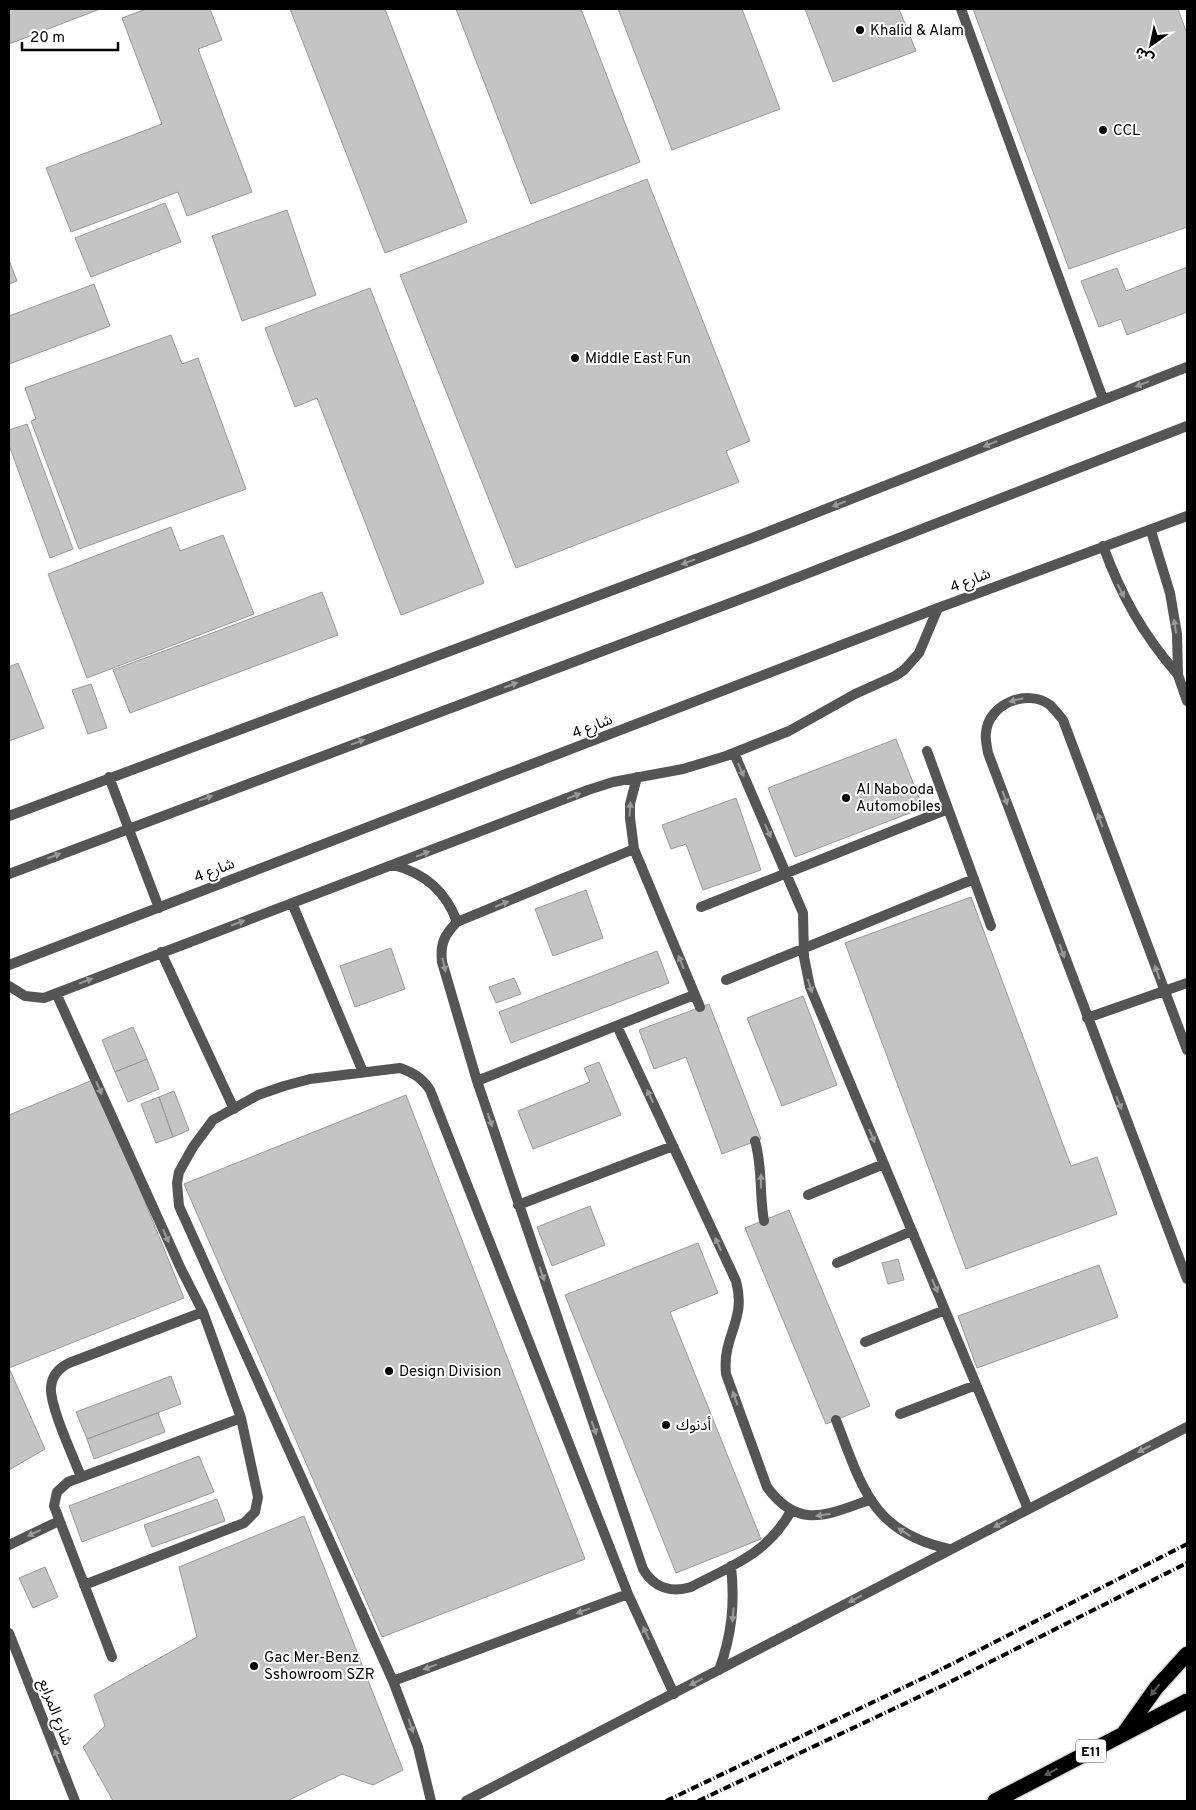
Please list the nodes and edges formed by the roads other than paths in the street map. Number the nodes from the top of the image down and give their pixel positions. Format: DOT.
graph roads {
  1 [pos="961,9"];
  2 [pos="1187,367"];
  3 [pos="1103,399"];
  4 [pos="1187,426"];
  5 [pos="1187,516"];
  6 [pos="1151,531"];
  7 [pos="1103,546"];
  8 [pos="938,608"];
  9 [pos="1178,675"];
  10 [pos="1187,701"];
  11 [pos="927,751"];
  12 [pos="734,753"];
  13 [pos="109,777"];
  14 [pos="637,777"];
  15 [pos="948,809"];
  16 [pos="9,816"];
  17 [pos="128,827"];
  18 [pos="634,849"];
  19 [pos="393,865"];
  20 [pos="9,874"];
  21 [pos="787,874"];
  22 [pos="974,880"];
  23 [pos="292,903"];
  24 [pos="701,907"];
  25 [pos="159,908"];
  26 [pos="457,922"];
  27 [pos="991,926"];
  28 [pos="804,950"];
  29 [pos="161,952"];
  30 [pos="9,964"];
  31 [pos="726,980"];
  32 [pos="1187,983"];
  33 [pos="9,986"];
  34 [pos="1164,991"];
  35 [pos="56,993"];
  36 [pos="694,995"];
  37 [pos="700,1007"];
  38 [pos="1087,1018"];
  39 [pos="617,1026"];
  40 [pos="1187,1050"];
  41 [pos="363,1072"];
  42 [pos="477,1081"];
  43 [pos="234,1109"];
  44 [pos="755,1142"];
  45 [pos="673,1146"];
  46 [pos="884,1164"];
  47 [pos="808,1195"];
  48 [pos="518,1205"];
  49 [pos="764,1221"];
  50 [pos="912,1231"];
  51 [pos="837,1263"];
  52 [pos="1187,1279"];
  53 [pos="945,1310"];
  54 [pos="203,1312"];
  55 [pos="865,1342"];
  56 [pos="976,1385"];
  57 [pos="900,1414"];
  58 [pos="241,1418"];
  59 [pos="836,1420"];
  60 [pos="1187,1427"];
  61 [pos="81,1477"];
  62 [pos="870,1500"];
  63 [pos="1028,1508"];
  64 [pos="791,1511"];
  65 [pos="59,1521"];
  66 [pos="9,1545"];
  67 [pos="949,1549"];
  68 [pos="731,1566"];
  69 [pos="84,1585"];
  70 [pos="628,1594"];
  71 [pos="9,1633"];
  72 [pos="1187,1654"];
  73 [pos="112,1657"];
  74 [pos="719,1670"];
  75 [pos="393,1681"];
  76 [pos="674,1694"];
  77 [pos="1187,1701"];
  78 [pos="1123,1735"];
  79 [pos="75,1801"];
  80 [pos="431,1801"];
  81 [pos="466,1801"];
  82 [pos="995,1801"];
  1 -- 3 [label="street"];
  2 -- 3 [label="street, one-way"];
  3 -- 13 [label="street, one-way"];
  17 -- 4 [label="street, one-way"];
  5 -- 6 [label="street, شارع 4"];
  6 -- 7 [label="street, شارع 4"];
  9 -- 6 [label="street, one-way"];
  7 -- 8 [label="street, شارع 4"];
  7 -- 9 [label="street, one-way"];
  8 -- 12 [label="street"];
  8 -- 25 [label="street, شارع 4"];
  9 -- 10 [label="street"];
  11 -- 15 [label="street"];
  12 -- 14 [label="street"];
  12 -- 21 [label="street, one-way"];
  13 -- 16 [label="street"];
  13 -- 17 [label="street"];
  18 -- 14 [label="street, one-way"];
  19 -- 14 [label="street, one-way"];
  15 -- 21 [label="street"];
  15 -- 22 [label="street"];
  20 -- 17 [label="street, one-way"];
  17 -- 25 [label="street"];
  26 -- 18 [label="street, one-way"];
  36 -- 18 [label="street, one-way"];
  19 -- 23 [label="street"];
  19 -- 26 [label="street"];
  21 -- 24 [label="street"];
  21 -- 28 [label="street"];
  22 -- 27 [label="street"];
  22 -- 28 [label="street"];
  29 -- 23 [label="street, one-way"];
  23 -- 41 [label="street"];
  25 -- 30 [label="street, شارع 4"];
  26 -- 42 [label="street, one-way"];
  28 -- 31 [label="street"];
  28 -- 46 [label="street, one-way"];
  35 -- 29 [label="street, one-way"];
  29 -- 43 [label="street"];
  32 -- 34 [label="street"];
  33 -- 35 [label="street"];
  34 -- 38 [label="street"];
  34 -- 38 [label="street, one-way"];
  34 -- 40 [label="street"];
  35 -- 54 [label="street, one-way"];
  36 -- 37 [label="street"];
  36 -- 39 [label="street"];
  38 -- 52 [label="street, one-way"];
  39 -- 42 [label="street"];
  45 -- 39 [label="street, one-way"];
  41 -- 43 [label="street"];
  41 -- 70 [label="street"];
  42 -- 48 [label="street, one-way"];
  43 -- 75 [label="street"];
  49 -- 44 [label="street, one-way"];
  45 -- 48 [label="street"];
  64 -- 45 [label="street, one-way"];
  46 -- 47 [label="street"];
  46 -- 50 [label="street"];
  48 -- 68 [label="street, one-way"];
  50 -- 51 [label="street"];
  50 -- 53 [label="street, one-way"];
  53 -- 55 [label="street"];
  53 -- 56 [label="street"];
  54 -- 58 [label="street"];
  54 -- 61 [label="street"];
  56 -- 57 [label="street"];
  56 -- 63 [label="street"];
  58 -- 61 [label="street"];
  58 -- 69 [label="street"];
  59 -- 62 [label="street"];
  60 -- 63 [label="street, one-way"];
  61 -- 65 [label="street"];
  62 -- 64 [label="street, one-way"];
  67 -- 62 [label="street, one-way"];
  63 -- 67 [label="street, one-way"];
  64 -- 68 [label="street"];
  65 -- 66 [label="street, one-way"];
  65 -- 69 [label="street"];
  67 -- 74 [label="street, one-way"];
  68 -- 74 [label="street, one-way"];
  69 -- 73 [label="street"];
  70 -- 75 [label="street, one-way"];
  76 -- 70 [label="street, one-way"];
  79 -- 71 [label="street, شارع المرابع, one-way"];
  72 -- 78 [label="highway, one-way"];
  74 -- 76 [label="street, one-way"];
  75 -- 80 [label="street, one-way"];
  76 -- 81 [label="street"];
  77 -- 78 [label="highway, E11"];
  78 -- 82 [label="highway, E11, one-way"];
}
